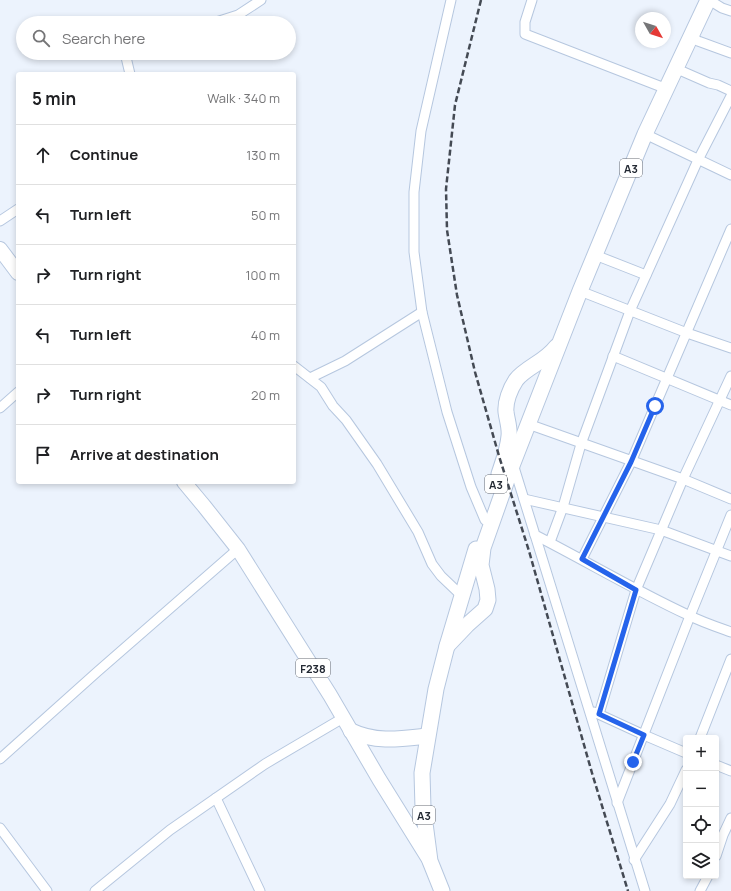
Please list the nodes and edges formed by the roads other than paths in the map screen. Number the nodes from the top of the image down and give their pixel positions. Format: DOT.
graph roads {
  1 [pos="261,0"];
  2 [pos="451,0"];
  3 [pos="532,0"];
  4 [pos="709,0"];
  5 [pos="731,11"];
  6 [pos="235,16"];
  7 [pos="691,37"];
  8 [pos="731,53"];
  9 [pos="127,60"];
  10 [pos="677,69"];
  11 [pos="130,72"];
  12 [pos="667,89"];
  13 [pos="731,91"];
  14 [pos="731,96"];
  15 [pos="645,134"];
  16 [pos="698,160"];
  17 [pos="731,175"];
  18 [pos="16,211"];
  19 [pos="0,221"];
  20 [pos="731,229"];
  21 [pos="0,249"];
  22 [pos="595,255"];
  23 [pos="16,270"];
  24 [pos="646,275"];
  25 [pos="580,291"];
  26 [pos="630,311"];
  27 [pos="422,312"];
  28 [pos="687,333"];
  29 [pos="561,340"];
  30 [pos="731,348"];
  31 [pos="613,356"];
  32 [pos="296,368"];
  33 [pos="731,376"];
  34 [pos="310,378"];
  35 [pos="667,378"];
  36 [pos="16,394"];
  37 [pos="719,401"];
  38 [pos="731,405"];
  39 [pos="0,408"];
  40 [pos="528,424"];
  41 [pos="581,444"];
  42 [pos="631,462"];
  43 [pos="513,463"];
  44 [pos="682,480"];
  45 [pos="186,484"];
  46 [pos="524,499"];
  47 [pos="731,499"];
  48 [pos="563,507"];
  49 [pos="731,515"];
  50 [pos="603,516"];
  51 [pos="485,520"];
  52 [pos="661,530"];
  53 [pos="535,535"];
  54 [pos="550,542"];
  55 [pos="238,549"];
  56 [pos="716,551"];
  57 [pos="731,556"];
  58 [pos="582,559"];
  59 [pos="636,590"];
  60 [pos="462,596"];
  61 [pos="690,616"];
  62 [pos="731,632"];
  63 [pos="447,646"];
  64 [pos="731,659"];
  65 [pos="588,709"];
  66 [pos="599,714"];
  67 [pos="343,718"];
  68 [pos="351,732"];
  69 [pos="644,735"];
  70 [pos="701,735"];
  71 [pos="427,736"];
  72 [pos="683,752"];
  73 [pos="0,759"];
  74 [pos="719,766"];
  75 [pos="686,771"];
  76 [pos="731,771"];
  77 [pos="216,798"];
  78 [pos="617,803"];
  79 [pos="731,818"];
  80 [pos="0,828"];
  81 [pos="719,847"];
  82 [pos="634,860"];
  83 [pos="430,861"];
  84 [pos="706,879"];
  85 [pos="47,891"];
  86 [pos="95,891"];
  87 [pos="260,891"];
  88 [pos="442,891"];
  89 [pos="645,891"];
  90 [pos="700,891"];
  1 -- 6 [label="street"];
  2 -- 27 [label="street"];
  3 -- 12 [label="street"];
  4 -- 5 [label="street"];
  4 -- 7 [label="highway, A3"];
  7 -- 8 [label="street"];
  7 -- 10 [label="highway, A3"];
  9 -- 11 [label="street"];
  10 -- 12 [label="highway, A3"];
  10 -- 13 [label="street"];
  12 -- 15 [label="highway, A3"];
  14 -- 16 [label="street"];
  15 -- 16 [label="street"];
  15 -- 22 [label="highway, A3"];
  16 -- 17 [label="street"];
  16 -- 24 [label="street"];
  18 -- 19 [label="street"];
  20 -- 28 [label="street"];
  21 -- 23 [label="main road"];
  22 -- 24 [label="street"];
  22 -- 25 [label="highway, A3"];
  24 -- 26 [label="street"];
  25 -- 26 [label="street"];
  25 -- 29 [label="highway, A3"];
  26 -- 28 [label="street"];
  26 -- 31 [label="street"];
  27 -- 34 [label="street"];
  27 -- 51 [label="street"];
  28 -- 30 [label="street"];
  28 -- 35 [label="street"];
  29 -- 40 [label="highway, A3"];
  29 -- 51 [label="highway, A3"];
  31 -- 35 [label="street"];
  31 -- 41 [label="street"];
  32 -- 34 [label="street"];
  33 -- 37 [label="street"];
  34 -- 60 [label="street"];
  35 -- 37 [label="street"];
  35 -- 42 [label="street"];
  36 -- 39 [label="street"];
  37 -- 38 [label="street"];
  37 -- 44 [label="street"];
  40 -- 41 [label="street"];
  40 -- 43 [label="highway, A3"];
  41 -- 42 [label="street"];
  41 -- 48 [label="street"];
  42 -- 44 [label="street"];
  42 -- 50 [label="street"];
  43 -- 46 [label="street"];
  43 -- 63 [label="highway, A3"];
  44 -- 47 [label="street"];
  44 -- 52 [label="street"];
  45 -- 55 [label="main road, F238"];
  46 -- 48 [label="street"];
  46 -- 53 [label="street"];
  48 -- 50 [label="street"];
  48 -- 54 [label="street"];
  49 -- 56 [label="street"];
  50 -- 52 [label="street"];
  50 -- 58 [label="street"];
  51 -- 60 [label="highway, A3"];
  52 -- 56 [label="street"];
  52 -- 59 [label="street"];
  53 -- 54 [label="street"];
  53 -- 65 [label="street"];
  54 -- 58 [label="street"];
  55 -- 67 [label="main road, F238"];
  55 -- 73 [label="street"];
  56 -- 57 [label="street"];
  56 -- 61 [label="street"];
  58 -- 59 [label="street"];
  59 -- 61 [label="street"];
  59 -- 66 [label="street"];
  60 -- 63 [label="highway, A3"];
  61 -- 62 [label="street"];
  61 -- 69 [label="street"];
  63 -- 71 [label="highway, A3"];
  64 -- 70 [label="street"];
  65 -- 66 [label="street"];
  65 -- 78 [label="street"];
  66 -- 69 [label="street"];
  67 -- 68 [label="main road, F238"];
  67 -- 77 [label="street"];
  68 -- 71 [label="highway"];
  68 -- 83 [label="main road, F238"];
  69 -- 72 [label="street"];
  69 -- 78 [label="street"];
  71 -- 83 [label="highway, A3"];
  74 -- 76 [label="street"];
  75 -- 82 [label="street"];
  77 -- 86 [label="street"];
  77 -- 87 [label="street"];
  78 -- 82 [label="street"];
  79 -- 81 [label="street"];
  80 -- 85 [label="street"];
  82 -- 89 [label="street"];
  83 -- 88 [label="highway, A3"];
  84 -- 90 [label="street"];
}
